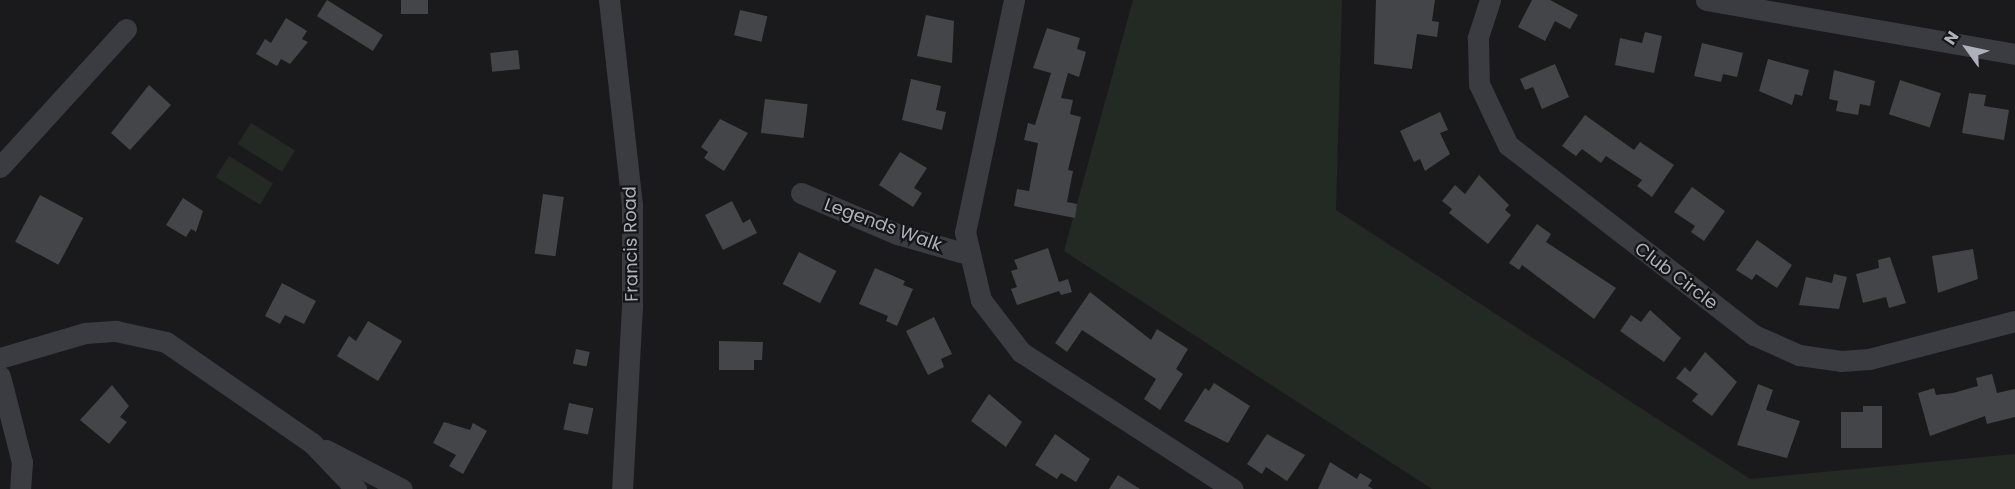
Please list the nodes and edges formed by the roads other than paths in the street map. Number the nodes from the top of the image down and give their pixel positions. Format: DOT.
graph roads {
  1 [pos="609,0"];
  2 [pos="1014,0"];
  3 [pos="1491,0"];
  4 [pos="1706,0"];
  5 [pos="126,30"];
  6 [pos="2015,54"];
  7 [pos="0,167"];
  8 [pos="801,193"];
  9 [pos="967,254"];
  10 [pos="2015,321"];
  11 [pos="0,358"];
  12 [pos="0,376"];
  13 [pos="312,443"];
  14 [pos="20,489"];
  15 [pos="356,489"];
  16 [pos="402,489"];
  17 [pos="621,489"];
  18 [pos="1233,489"];
  1 -- 17 [label="street, Francis Road"];
  2 -- 9 [label="street"];
  3 -- 10 [label="street, Club Circle"];
  4 -- 6 [label="street"];
  5 -- 7 [label="street"];
  8 -- 9 [label="street, Legends Walk"];
  9 -- 18 [label="street"];
  11 -- 13 [label="street"];
  12 -- 14 [label="street"];
  13 -- 15 [label="street"];
  13 -- 16 [label="street"];
}
